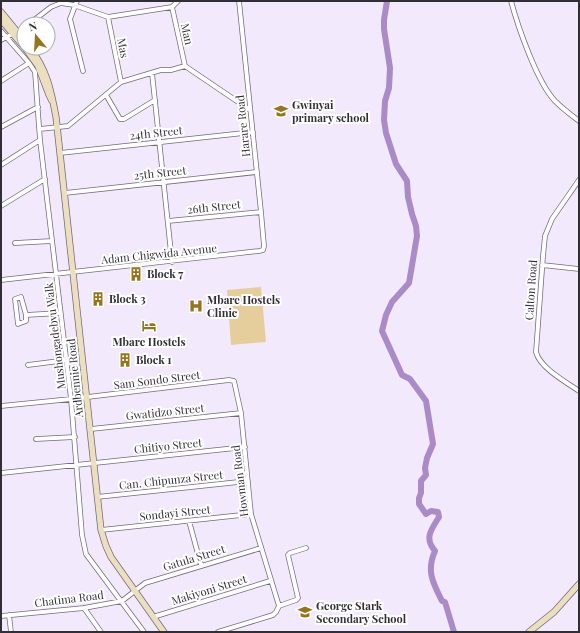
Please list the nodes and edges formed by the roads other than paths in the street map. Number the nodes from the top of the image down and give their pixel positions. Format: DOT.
graph roads {
  1 [pos="77,1"];
  2 [pos="178,1"];
  3 [pos="239,1"];
  4 [pos="511,1"];
  5 [pos="74,5"];
  6 [pos="172,7"];
  7 [pos="1,12"];
  8 [pos="40,16"];
  9 [pos="108,17"];
  10 [pos="1,20"];
  11 [pos="1,31"];
  12 [pos="16,33"];
  13 [pos="6,37"];
  14 [pos="1,40"];
  15 [pos="31,56"];
  16 [pos="35,56"];
  17 [pos="29,63"];
  18 [pos="185,66"];
  19 [pos="83,71"];
  20 [pos="152,73"];
  21 [pos="1,81"];
  22 [pos="120,82"];
  23 [pos="106,95"];
  24 [pos="155,100"];
  25 [pos="54,103"];
  26 [pos="38,107"];
  27 [pos="250,110"];
  28 [pos="579,121"];
  29 [pos="1,127"];
  30 [pos="58,127"];
  31 [pos="40,129"];
  32 [pos="253,132"];
  33 [pos="40,140"];
  34 [pos="159,142"];
  35 [pos="60,153"];
  36 [pos="1,165"];
  37 [pos="257,172"];
  38 [pos="45,179"];
  39 [pos="579,180"];
  40 [pos="163,182"];
  41 [pos="65,193"];
  42 [pos="1,206"];
  43 [pos="261,212"];
  44 [pos="168,221"];
  45 [pos="52,241"];
  46 [pos="15,243"];
  47 [pos="263,250"];
  48 [pos="172,262"];
  49 [pos="542,265"];
  50 [pos="579,269"];
  51 [pos="73,272"];
  52 [pos="57,274"];
  53 [pos="1,280"];
  54 [pos="60,313"];
  55 [pos="26,315"];
  56 [pos="67,360"];
  57 [pos="28,365"];
  58 [pos="229,380"];
  59 [pos="579,391"];
  60 [pos="87,397"];
  61 [pos="71,399"];
  62 [pos="1,406"];
  63 [pos="241,413"];
  64 [pos="91,429"];
  65 [pos="75,437"];
  66 [pos="36,439"];
  67 [pos="245,447"];
  68 [pos="94,463"];
  69 [pos="77,465"];
  70 [pos="1,473"];
  71 [pos="248,481"];
  72 [pos="97,497"];
  73 [pos="251,514"];
  74 [pos="189,520"];
  75 [pos="101,530"];
  76 [pos="261,548"];
  77 [pos="306,548"];
  78 [pos="201,565"];
  79 [pos="270,581"];
  80 [pos="579,584"];
  81 [pos="135,590"];
  82 [pos="122,601"];
  83 [pos="279,606"];
  84 [pos="84,608"];
  85 [pos="9,615"];
  86 [pos="1,616"];
  87 [pos="153,617"];
  88 [pos="11,632"];
  89 [pos="100,632"];
  90 [pos="144,632"];
  91 [pos="164,632"];
  92 [pos="218,632"];
  93 [pos="529,632"];
  1 -- 5 [label="street"];
  2 -- 6 [label="street"];
  3 -- 27 [label="street, Harare Road"];
  4 -- 28 [label="street"];
  5 -- 8 [label="street"];
  5 -- 9 [label="street"];
  5 -- 19 [label="street"];
  6 -- 9 [label="street"];
  6 -- 18 [label="street, Man"];
  7 -- 12 [label="main road, Ardbennie Road"];
  9 -- 22 [label="street, Mas"];
  10 -- 12 [label="main road, Ardbennie Road"];
  11 -- 13 [label="street, Mushongadebvu Walk"];
  12 -- 13 [label="street"];
  13 -- 14 [label="street"];
  13 -- 17 [label="street, Mushongadebvu Walk"];
  15 -- 25 [label="main road, Ardbennie Road"];
  16 -- 25 [label="main road, Ardbennie Road"];
  17 -- 21 [label="street"];
  17 -- 26 [label="street, Mushongadebvu Walk"];
  18 -- 20 [label="street"];
  18 -- 27 [label="street"];
  20 -- 22 [label="street"];
  20 -- 24 [label="street"];
  22 -- 23 [label="street"];
  23 -- 24 [label="street"];
  23 -- 30 [label="street"];
  24 -- 34 [label="street"];
  25 -- 30 [label="main road, Ardbennie Road"];
  26 -- 29 [label="street"];
  26 -- 31 [label="street, Mushongadebvu Walk"];
  27 -- 32 [label="street, Harare Road"];
  30 -- 31 [label="street"];
  30 -- 35 [label="main road, Ardbennie Road"];
  31 -- 33 [label="street, Mushongadebvu Walk"];
  32 -- 34 [label="street, 24th Street"];
  32 -- 37 [label="street, Harare Road"];
  33 -- 36 [label="street"];
  33 -- 38 [label="street, Mushongadebvu Walk"];
  34 -- 35 [label="street, 24th Street"];
  34 -- 40 [label="street"];
  35 -- 41 [label="main road, Ardbennie Road"];
  37 -- 40 [label="street, 25th Street"];
  37 -- 43 [label="street, Harare Road"];
  38 -- 42 [label="street"];
  38 -- 45 [label="street, Mushongadebvu Walk"];
  39 -- 49 [label="street, Calton Road"];
  40 -- 41 [label="street, 25th Street"];
  40 -- 44 [label="street"];
  41 -- 51 [label="main road, Ardbennie Road"];
  43 -- 44 [label="street, 26th Street"];
  43 -- 47 [label="street, Harare Road"];
  44 -- 48 [label="street"];
  45 -- 46 [label="street"];
  45 -- 52 [label="street, Mushongadebvu Walk"];
  47 -- 48 [label="street, Adam Chigwida Avenue"];
  48 -- 51 [label="street, Adam Chigwida Avenue"];
  49 -- 50 [label="street"];
  49 -- 59 [label="street, Calton Road"];
  51 -- 52 [label="street, Adam Chigwida Avenue"];
  51 -- 60 [label="main road, Ardbennie Road"];
  52 -- 53 [label="street, Adam Chigwida Avenue"];
  52 -- 54 [label="street, Mushongadebvu Walk"];
  54 -- 55 [label="street"];
  54 -- 56 [label="street, Mushongadebvu Walk"];
  55 -- 55 [label="street"];
  56 -- 57 [label="street"];
  56 -- 61 [label="street, Mushongadebvu Walk"];
  58 -- 60 [label="street, Sam Sondo Street"];
  58 -- 63 [label="street, Howman Road"];
  60 -- 61 [label="street, Sam Sondo Street"];
  60 -- 64 [label="main road, Ardbennie Road"];
  61 -- 62 [label="street, Sam Sondo Street"];
  61 -- 65 [label="street, Mushongadebvu Walk"];
  63 -- 64 [label="street, Gwatidzo Street"];
  63 -- 67 [label="street, Howman Road"];
  64 -- 68 [label="main road, Ardbennie Road"];
  65 -- 66 [label="street"];
  65 -- 69 [label="street, Mushongadebvu Walk"];
  67 -- 68 [label="street, Chitiyo Street"];
  67 -- 71 [label="street, Howman Road"];
  68 -- 69 [label="street, Chitiyo Street"];
  68 -- 72 [label="main road, Ardbennie Road"];
  69 -- 70 [label="street, Chitiyo Street"];
  69 -- 82 [label="street, Mushongadebvu Walk"];
  71 -- 72 [label="street, Can. Chipunza Street"];
  71 -- 73 [label="street, Howman Road"];
  72 -- 75 [label="main road, Ardbennie Road"];
  73 -- 74 [label="street, Sondayi Street"];
  73 -- 76 [label="street, Howman Road"];
  74 -- 75 [label="street, Sondayi Street"];
  74 -- 78 [label="street"];
  75 -- 81 [label="main road, Ardbennie Road"];
  76 -- 78 [label="street, Gatula Street"];
  76 -- 79 [label="street, Howman Road"];
  77 -- 83 [label="street"];
  78 -- 81 [label="street, Gatula Street"];
  79 -- 83 [label="street, Howman Road"];
  79 -- 87 [label="street, Makiyoni Street"];
  80 -- 93 [label="main road"];
  81 -- 82 [label="street, Chatima Road"];
  81 -- 87 [label="main road, Ardbennie Road"];
  82 -- 84 [label="street, Chatima Road"];
  82 -- 90 [label="street, Mushongadebvu Walk"];
  83 -- 92 [label="street"];
  84 -- 85 [label="street, Chatima Road"];
  84 -- 89 [label="street"];
  85 -- 86 [label="street, Chatima Road"];
  85 -- 88 [label="street"];
  87 -- 91 [label="main road, Ardbennie Road"];
}
